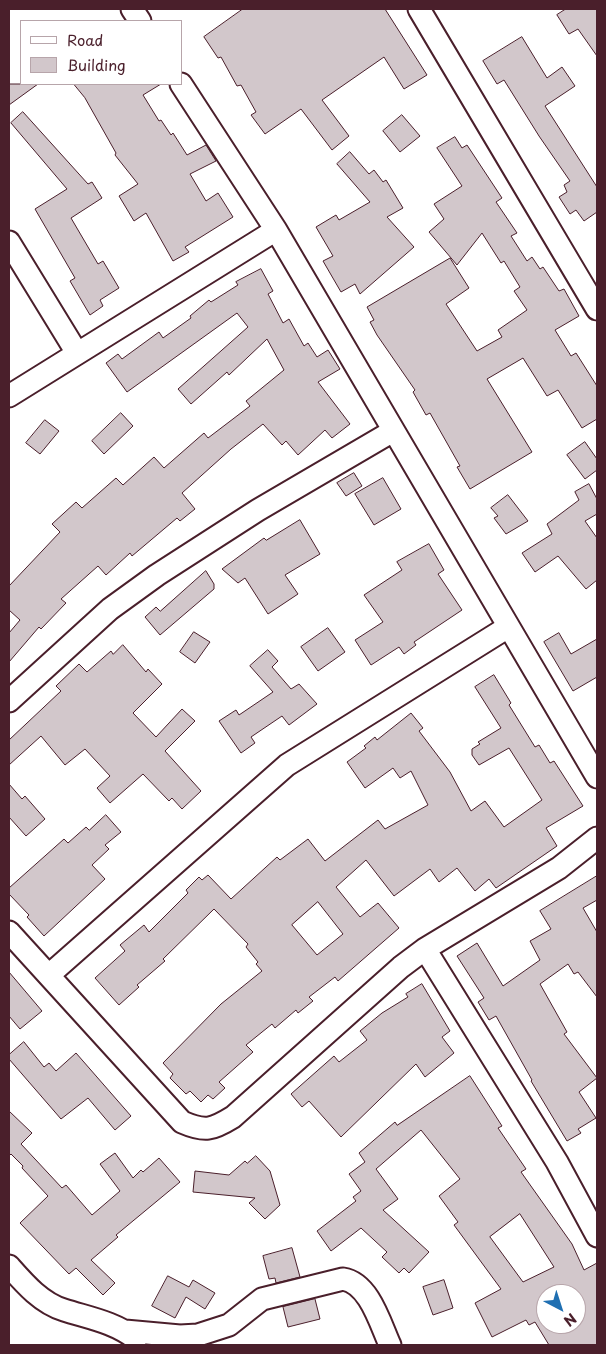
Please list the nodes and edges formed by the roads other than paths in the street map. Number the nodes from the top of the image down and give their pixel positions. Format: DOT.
graph roads {
  1 [pos="419,9"];
  2 [pos="182,85"];
  3 [pos="276,230"];
  4 [pos="9,242"];
  5 [pos="597,309"];
  6 [pos="77,353"];
  7 [pos="9,396"];
  8 [pos="393,431"];
  9 [pos="508,627"];
  10 [pos="9,701"];
  11 [pos="597,777"];
  12 [pos="597,838"];
  13 [pos="9,932"];
  14 [pos="425,949"];
  15 [pos="49,975"];
  16 [pos="597,1236"];
  17 [pos="9,1266"];
  18 [pos="125,1331"];
  19 [pos="143,1345"];
  20 [pos="390,1345"];
  1 -- 5 [label="street"];
  2 -- 3 [label="street"];
  3 -- 6 [label="street"];
  3 -- 8 [label="street"];
  4 -- 6 [label="street"];
  6 -- 7 [label="street"];
  8 -- 9 [label="street"];
  8 -- 10 [label="street"];
  9 -- 11 [label="street"];
  9 -- 15 [label="street"];
  12 -- 14 [label="street"];
  13 -- 15 [label="street"];
  14 -- 15 [label="street"];
  14 -- 16 [label="street"];
  17 -- 18 [label="street"];
  18 -- 19 [label="street"];
  18 -- 20 [label="street"];
}
